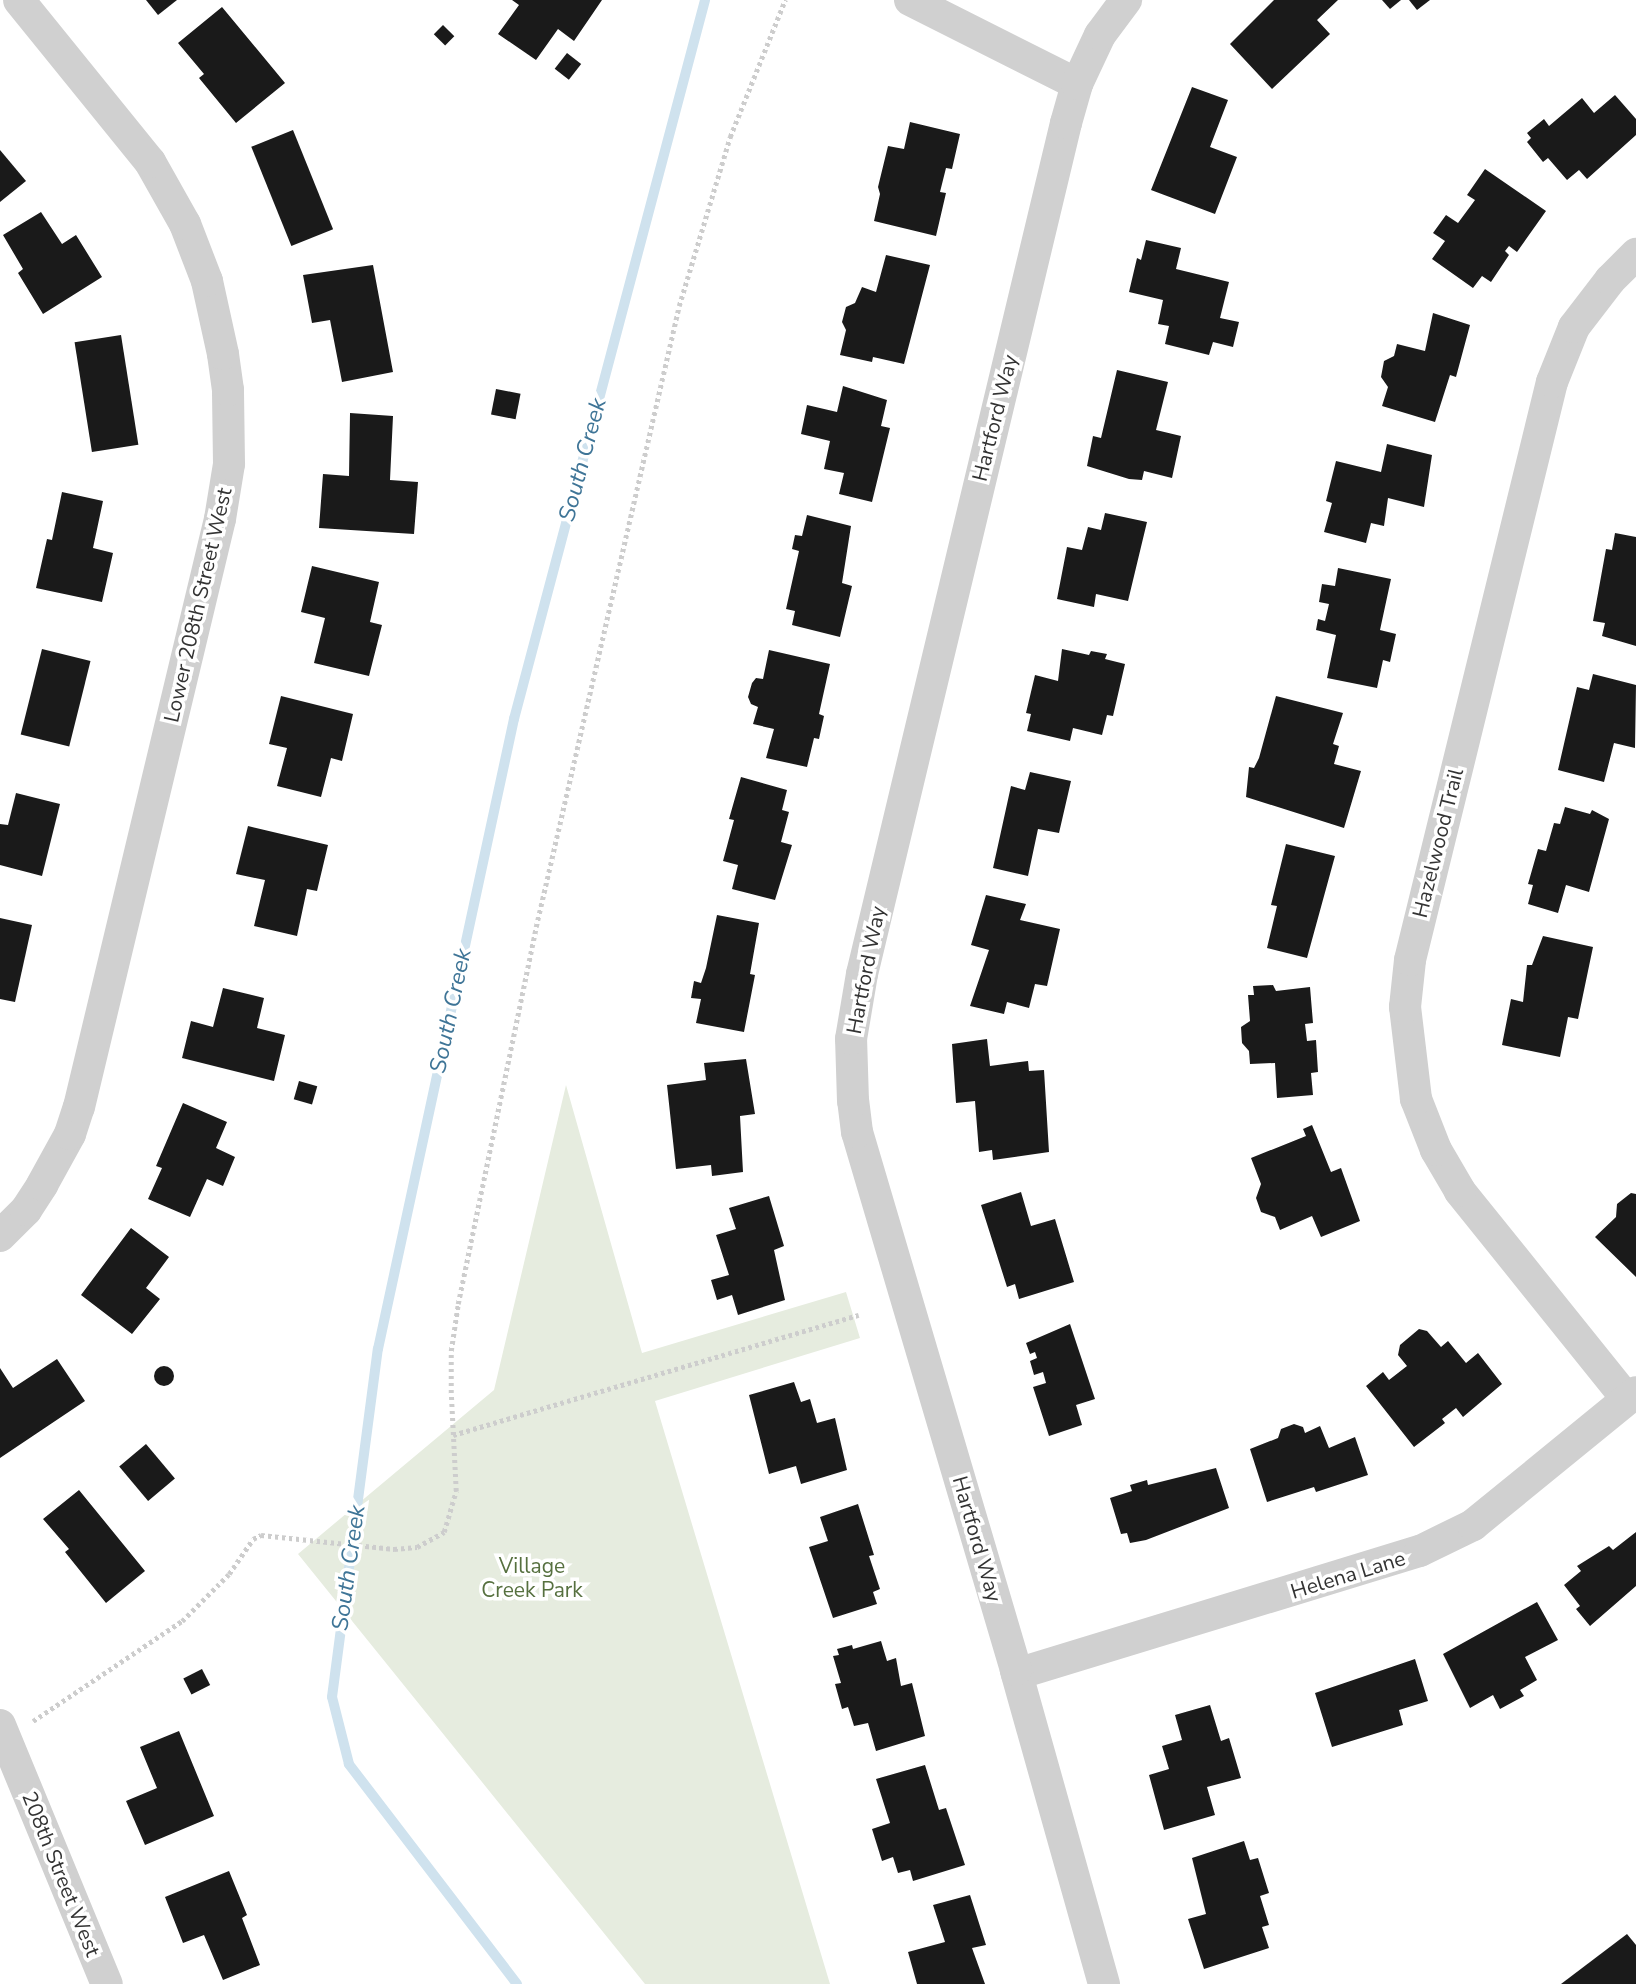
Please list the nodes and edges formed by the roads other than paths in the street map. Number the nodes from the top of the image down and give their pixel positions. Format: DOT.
graph roads {
  1 [pos="19,0"];
  2 [pos="910,0"];
  3 [pos="1126,0"];
  4 [pos="1077,84"];
  5 [pos="1636,254"];
  6 [pos="0,1237"];
  7 [pos="1632,1396"];
  8 [pos="1017,1674"];
  9 [pos="3,1732"];
  10 [pos="107,1984"];
  11 [pos="1104,1984"];
  1 -- 6 [label="street, Lower 208th Street West"];
  2 -- 4 [label="street"];
  3 -- 4 [label="street, Hartford Way"];
  4 -- 8 [label="street, Hartford Way"];
  5 -- 7 [label="street, Hazelwood Trail"];
  7 -- 8 [label="street, Helena Lane"];
  8 -- 11 [label="street, Hartford Way"];
  9 -- 10 [label="street, 208th Street West"];
}
